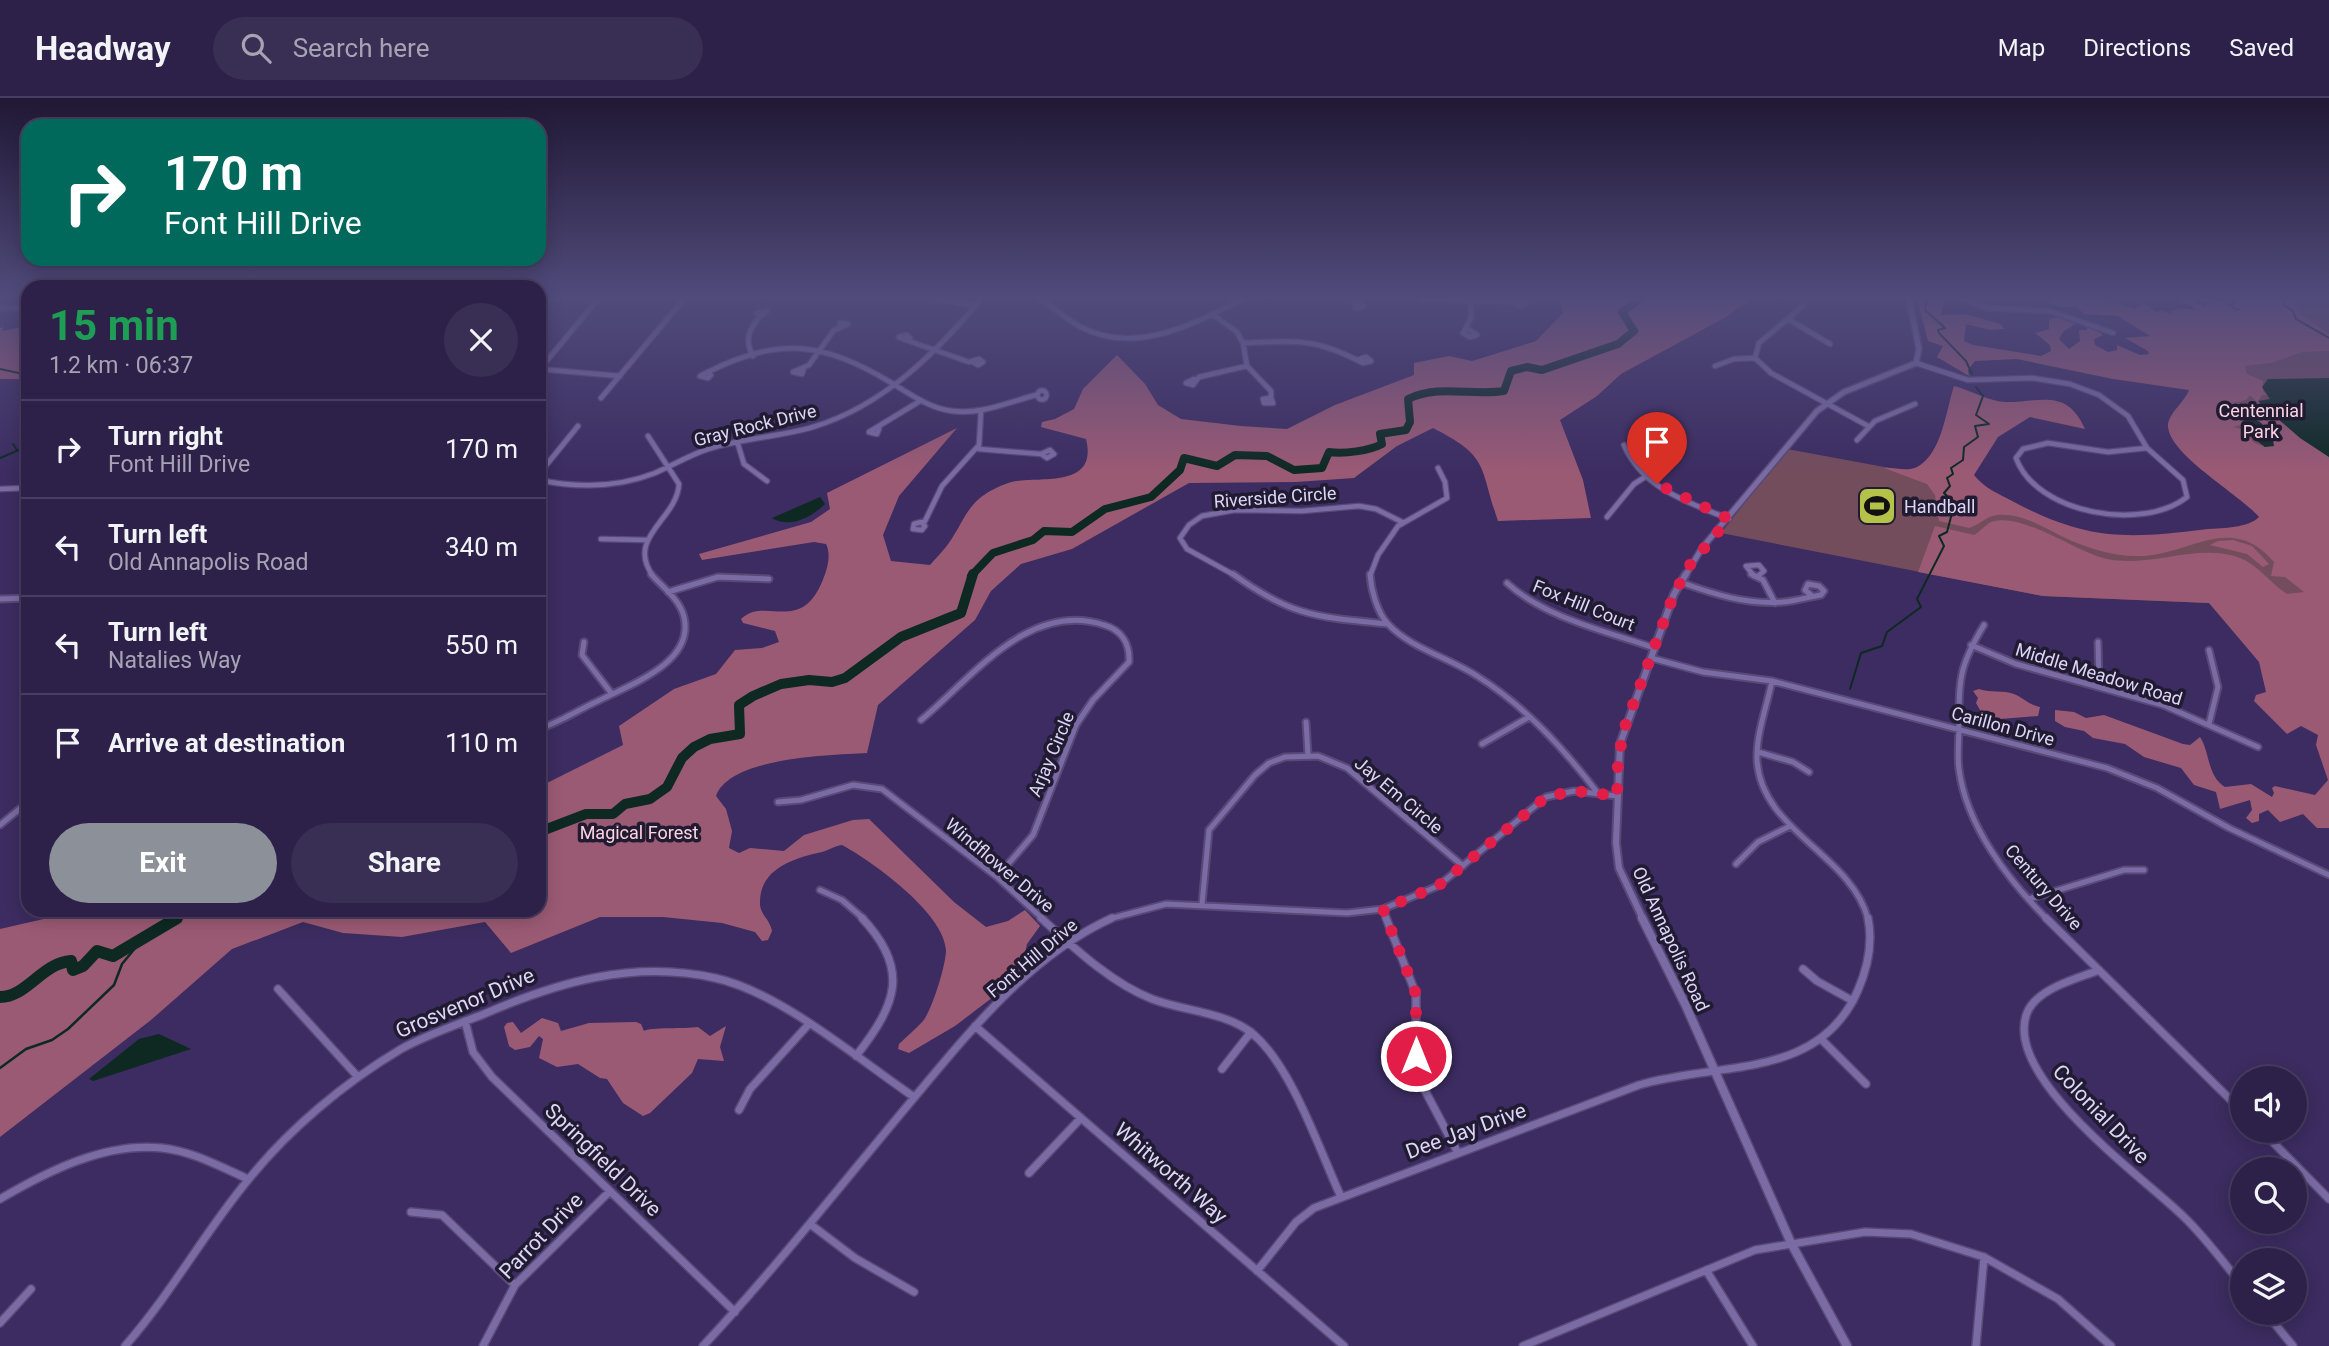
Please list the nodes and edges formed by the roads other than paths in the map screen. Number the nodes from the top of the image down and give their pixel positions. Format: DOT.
graph roads {
  1 [pos="636,357"];
  2 [pos="747,357"];
  3 [pos="813,357"];
  4 [pos="848,357"];
  5 [pos="929,357"];
  6 [pos="955,357"];
  7 [pos="1245,357"];
  8 [pos="1355,357"];
  9 [pos="1917,357"];
  10 [pos="1755,358"];
  11 [pos="1360,359"];
  12 [pos="973,362"];
  13 [pos="1916,363"];
  14 [pos="1247,366"];
  15 [pos="1715,366"];
  16 [pos="804,368"];
  17 [pos="546,370"];
  18 [pos="708,372"];
  19 [pos="620,376"];
  20 [pos="1194,380"];
  21 [pos="893,384"];
  22 [pos="1036,395"];
  23 [pos="601,398"];
  24 [pos="1271,398"];
  25 [pos="920,401"];
  26 [pos="1825,403"];
  27 [pos="1914,404"];
  28 [pos="981,411"];
  29 [pos="578,426"];
  30 [pos="1868,426"];
  31 [pos="879,429"];
  32 [pos="648,436"];
  33 [pos="1857,440"];
  34 [pos="737,441"];
  35 [pos="1624,445"];
  36 [pos="2147,448"];
  37 [pos="979,449"];
  38 [pos="1041,454"];
  39 [pos="546,465"];
  40 [pos="668,467"];
  41 [pos="1438,468"];
  42 [pos="1645,477"];
  43 [pos="767,481"];
  44 [pos="546,482"];
  45 [pos="21,488"];
  46 [pos="0,489"];
  47 [pos="1607,517"];
  48 [pos="1729,519"];
  49 [pos="1402,522"];
  50 [pos="922,523"];
  51 [pos="601,539"];
  52 [pos="646,540"];
  53 [pos="1759,575"];
  54 [pos="769,579"];
  55 [pos="1680,582"];
  56 [pos="1507,583"];
  57 [pos="668,592"];
  58 [pos="1811,595"];
  59 [pos="21,598"];
  60 [pos="0,599"];
  61 [pos="1775,603"];
  62 [pos="1388,624"];
  63 [pos="1984,625"];
  64 [pos="584,642"];
  65 [pos="2098,642"];
  66 [pos="1970,645"];
  67 [pos="1654,648"];
  68 [pos="2209,650"];
  69 [pos="1651,658"];
  70 [pos="1772,681"];
  71 [pos="2099,685"];
  72 [pos="612,694"];
  73 [pos="1529,717"];
  74 [pos="921,720"];
  75 [pos="1306,722"];
  76 [pos="2210,724"];
  77 [pos="546,726"];
  78 [pos="1959,729"];
  79 [pos="1482,744"];
  80 [pos="2258,747"];
  81 [pos="1758,752"];
  82 [pos="1308,755"];
  83 [pos="1809,772"];
  84 [pos="1597,792"];
  85 [pos="1617,796"];
  86 [pos="778,802"];
  87 [pos="21,808"];
  88 [pos="0,825"];
  89 [pos="1790,826"];
  90 [pos="1736,864"];
  91 [pos="1463,866"];
  92 [pos="2144,870"];
  93 [pos="2329,875"];
  94 [pos="997,877"];
  95 [pos="820,890"];
  96 [pos="2029,899"];
  97 [pos="1202,904"];
  98 [pos="1383,909"];
  99 [pos="1068,941"];
  100 [pos="1803,969"];
  101 [pos="2099,970"];
  102 [pos="278,989"];
  103 [pos="1853,1001"];
  104 [pos="465,1021"];
  105 [pos="808,1025"];
  106 [pos="975,1026"];
  107 [pos="1251,1032"];
  108 [pos="1822,1040"];
  109 [pos="856,1056"];
  110 [pos="1222,1069"];
  111 [pos="1714,1069"];
  112 [pos="358,1077"];
  113 [pos="1866,1084"];
  114 [pos="914,1097"];
  115 [pos="2230,1099"];
  116 [pos="739,1110"];
  117 [pos="1081,1118"];
  118 [pos="2274,1143"];
  119 [pos="1458,1153"];
  120 [pos="1029,1173"];
  121 [pos="248,1179"];
  122 [pos="610,1191"];
  123 [pos="1341,1197"];
  124 [pos="0,1199"];
  125 [pos="2329,1199"];
  126 [pos="411,1212"];
  127 [pos="810,1224"];
  128 [pos="1791,1243"];
  129 [pos="1984,1257"];
  130 [pos="1706,1270"];
  131 [pos="1257,1271"];
  132 [pos="2230,1271"];
  133 [pos="515,1285"];
  134 [pos="30,1289"];
  135 [pos="914,1293"];
  136 [pos="735,1312"];
  137 [pos="0,1323"];
  138 [pos="2276,1325"];
  139 [pos="125,1346"];
  140 [pos="483,1346"];
  141 [pos="703,1346"];
  142 [pos="1344,1346"];
  143 [pos="1523,1346"];
  144 [pos="1753,1346"];
  145 [pos="1847,1346"];
  146 [pos="1976,1346"];
  147 [pos="2111,1346"];
  148 [pos="2293,1346"];
  1 -- 19 [label="street"];
  2 -- 18 [label="street"];
  3 -- 16 [label="street"];
  4 -- 21 [label="street"];
  5 -- 21 [label="street, Gray Rock Drive"];
  6 -- 12 [label="street"];
  7 -- 14 [label="street"];
  8 -- 11 [label="street"];
  9 -- 13 [label="street"];
  10 -- 15 [label="street"];
  10 -- 26 [label="street"];
  13 -- 26 [label="street, Old Annapolis Road"];
  13 -- 36 [label="street"];
  14 -- 20 [label="street"];
  14 -- 24 [label="street"];
  17 -- 19 [label="street"];
  19 -- 23 [label="street"];
  21 -- 25 [label="street"];
  21 -- 34 [label="street, Gray Rock Drive"];
  22 -- 28 [label="street"];
  25 -- 28 [label="street"];
  25 -- 31 [label="street"];
  26 -- 30 [label="street"];
  26 -- 48 [label="street, Old Annapolis Road"];
  27 -- 30 [label="street"];
  28 -- 37 [label="street"];
  29 -- 39 [label="street"];
  30 -- 33 [label="street"];
  32 -- 40 [label="street"];
  34 -- 40 [label="street, Gray Rock Drive"];
  34 -- 43 [label="street"];
  35 -- 42 [label="street"];
  36 -- 36 [label="street"];
  37 -- 38 [label="street"];
  37 -- 50 [label="street"];
  40 -- 44 [label="street, Gray Rock Drive"];
  40 -- 52 [label="street"];
  41 -- 49 [label="street"];
  42 -- 47 [label="street"];
  42 -- 48 [label="street"];
  45 -- 46 [label="street"];
  48 -- 55 [label="street, Old Annapolis Road"];
  49 -- 62 [label="street"];
  49 -- 62 [label="street, Riverside Circle"];
  51 -- 52 [label="street"];
  52 -- 57 [label="street"];
  53 -- 61 [label="street"];
  54 -- 57 [label="street"];
  55 -- 61 [label="street"];
  55 -- 67 [label="street, Old Annapolis Road"];
  56 -- 67 [label="street, Fox Hill Court"];
  57 -- 72 [label="street"];
  58 -- 61 [label="street"];
  59 -- 60 [label="street"];
  62 -- 73 [label="street"];
  63 -- 66 [label="street, Century Drive"];
  64 -- 72 [label="street"];
  65 -- 71 [label="street"];
  66 -- 71 [label="street, Middle Meadow Road"];
  66 -- 78 [label="street, Century Drive"];
  67 -- 69 [label="street, Old Annapolis Road"];
  68 -- 76 [label="street"];
  69 -- 70 [label="street, Carillon Drive"];
  69 -- 85 [label="street, Old Annapolis Road"];
  70 -- 78 [label="street, Carillon Drive"];
  70 -- 81 [label="street"];
  71 -- 76 [label="street, Middle Meadow Road"];
  72 -- 77 [label="street"];
  73 -- 79 [label="street"];
  73 -- 84 [label="street"];
  74 -- 94 [label="street, Arjay Circle"];
  75 -- 82 [label="street"];
  76 -- 80 [label="street, Middle Meadow Road"];
  78 -- 93 [label="street, Carillon Drive"];
  78 -- 96 [label="street, Century Drive"];
  81 -- 83 [label="street"];
  81 -- 89 [label="street"];
  82 -- 91 [label="street, Jay Em Circle"];
  82 -- 97 [label="street"];
  84 -- 85 [label="street, Font Hill Drive"];
  84 -- 91 [label="street, Font Hill Drive"];
  85 -- 111 [label="street, Old Annapolis Road"];
  86 -- 94 [label="street, Windflower Drive"];
  87 -- 88 [label="street"];
  89 -- 90 [label="street"];
  89 -- 103 [label="street"];
  91 -- 98 [label="street, Font Hill Drive"];
  92 -- 96 [label="street"];
  94 -- 99 [label="street, Windflower Drive"];
  95 -- 109 [label="street"];
  96 -- 101 [label="street, Century Drive"];
  97 -- 98 [label="street, Font Hill Drive"];
  97 -- 99 [label="street, Font Hill Drive"];
  98 -- 119 [label="street"];
  99 -- 106 [label="street, Font Hill Drive"];
  99 -- 107 [label="street, Windflower Drive"];
  100 -- 103 [label="street"];
  101 -- 115 [label="street, Century Drive"];
  101 -- 132 [label="street, Colonial Drive"];
  102 -- 112 [label="street"];
  103 -- 108 [label="street"];
  104 -- 105 [label="street, Grosvenor Drive"];
  104 -- 112 [label="street, Grosvenor Drive"];
  104 -- 122 [label="street, Springfield Drive"];
  105 -- 109 [label="street, Grosvenor Drive"];
  105 -- 116 [label="street"];
  106 -- 114 [label="street, Font Hill Drive"];
  106 -- 117 [label="street, Whitworth Way"];
  107 -- 110 [label="street"];
  107 -- 123 [label="street, Windflower Drive"];
  108 -- 111 [label="street, Dee Jay Drive"];
  108 -- 113 [label="street"];
  109 -- 114 [label="street, Grosvenor Drive"];
  111 -- 119 [label="street, Dee Jay Drive"];
  111 -- 128 [label="street, Old Annapolis Road"];
  112 -- 121 [label="street, Grosvenor Drive"];
  114 -- 127 [label="street, Font Hill Drive"];
  117 -- 120 [label="street"];
  117 -- 131 [label="street, Whitworth Way"];
  118 -- 125 [label="street"];
  119 -- 123 [label="street, Dee Jay Drive"];
  121 -- 124 [label="street"];
  121 -- 139 [label="street, Grosvenor Drive"];
  122 -- 133 [label="street, Parrot Drive"];
  122 -- 136 [label="street, Springfield Drive"];
  123 -- 131 [label="street, Dee Jay Drive"];
  126 -- 133 [label="street"];
  127 -- 135 [label="street"];
  127 -- 136 [label="street, Font Hill Drive"];
  128 -- 129 [label="street"];
  128 -- 130 [label="street"];
  128 -- 145 [label="street, Old Annapolis Road"];
  129 -- 146 [label="street"];
  129 -- 147 [label="street"];
  130 -- 143 [label="street"];
  130 -- 144 [label="street"];
  131 -- 142 [label="street, Whitworth Way"];
  133 -- 140 [label="street, Parrot Drive"];
  134 -- 137 [label="street"];
  136 -- 141 [label="street, Font Hill Drive"];
  138 -- 148 [label="street"];
}
